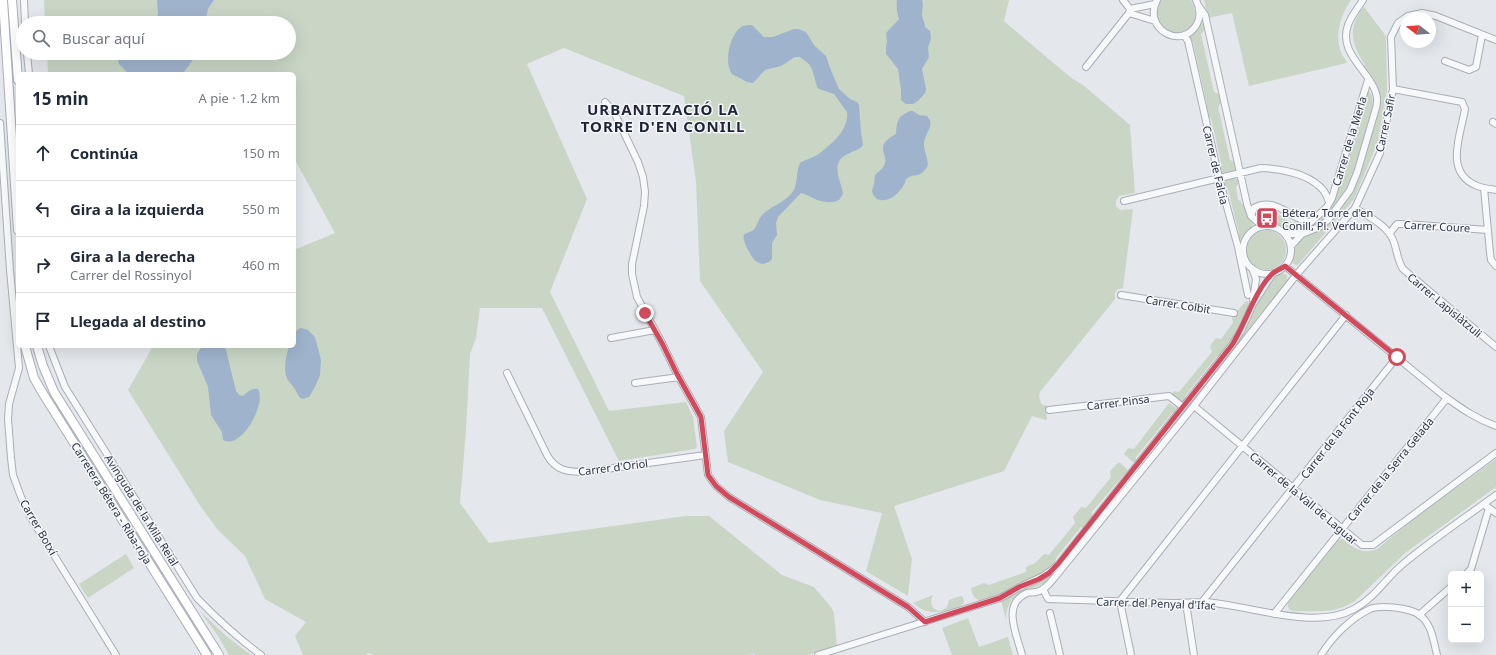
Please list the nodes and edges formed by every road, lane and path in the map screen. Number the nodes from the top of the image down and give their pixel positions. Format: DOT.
graph roads {
  1 [pos="3,0"];
  2 [pos="12,0"];
  3 [pos="24,0"];
  4 [pos="1123,0"];
  5 [pos="1362,0"];
  6 [pos="1156,2"];
  7 [pos="1197,2"];
  8 [pos="1130,11"];
  9 [pos="25,16"];
  10 [pos="1155,21"];
  11 [pos="1482,34"];
  12 [pos="1184,35"];
  13 [pos="1496,40"];
  14 [pos="16,53"];
  15 [pos="16,60"];
  16 [pos="28,60"];
  17 [pos="1446,61"];
  18 [pos="1086,67"];
  19 [pos="17,72"];
  20 [pos="29,72"];
  21 [pos="1368,80"];
  22 [pos="1393,89"];
  23 [pos="605,102"];
  24 [pos="0,123"];
  25 [pos="2,172"];
  26 [pos="1240,173"];
  27 [pos="1219,178"];
  28 [pos="1484,188"];
  29 [pos="1496,190"];
  30 [pos="16,199"];
  31 [pos="1124,201"];
  32 [pos="1329,202"];
  33 [pos="1355,208"];
  34 [pos="1251,216"];
  35 [pos="1262,226"];
  36 [pos="1488,230"];
  37 [pos="1390,233"];
  38 [pos="1285,234"];
  39 [pos="1302,234"];
  40 [pos="1291,246"];
  41 [pos="1285,266"];
  42 [pos="1496,266"];
  43 [pos="1252,268"];
  44 [pos="1273,273"];
  45 [pos="1297,274"];
  46 [pos="1248,295"];
  47 [pos="1121,296"];
  48 [pos="1253,304"];
  49 [pos="1234,313"];
  50 [pos="1346,315"];
  51 [pos="655,330"];
  52 [pos="16,335"];
  53 [pos="611,338"];
  54 [pos="1496,347"];
  55 [pos="17,348"];
  56 [pos="26,348"];
  57 [pos="38,348"];
  58 [pos="49,348"];
  59 [pos="1397,357"];
  60 [pos="507,373"];
  61 [pos="679,377"];
  62 [pos="635,383"];
  63 [pos="1447,398"];
  64 [pos="1194,406"];
  65 [pos="1183,407"];
  66 [pos="1049,410"];
  67 [pos="1496,426"];
  68 [pos="1242,446"];
  69 [pos="1496,453"];
  70 [pos="705,455"];
  71 [pos="1293,488"];
  72 [pos="1496,495"];
  73 [pos="1486,506"];
  74 [pos="1496,513"];
  75 [pos="1342,529"];
  76 [pos="1470,571"];
  77 [pos="1043,589"];
  78 [pos="1448,590"];
  79 [pos="1120,601"];
  80 [pos="1202,602"];
  81 [pos="1186,603"];
  82 [pos="1050,612"];
  83 [pos="1274,614"];
  84 [pos="1419,615"];
  85 [pos="925,622"];
  86 [pos="116,655"];
  87 [pos="208,655"];
  88 [pos="219,655"];
  89 [pos="261,655"];
  90 [pos="818,655"];
  91 [pos="1022,655"];
  92 [pos="1060,655"];
  93 [pos="1132,655"];
  94 [pos="1194,655"];
  95 [pos="1321,655"];
  96 [pos="1437,655"];
  1 -- 30 [label="main road"];
  2 -- 14 [label="main road"];
  3 -- 9 [label="street"];
  4 -- 8 [label="street"];
  5 -- 21 [label="street, Carrer de la Merla"];
  6 -- 8 [label="street"];
  6 -- 10 [label="street"];
  7 -- 12 [label="street"];
  7 -- 26 [label="street, Carrer de Falcia"];
  8 -- 10 [label="street"];
  8 -- 18 [label="street"];
  10 -- 12 [label="street"];
  11 -- 13 [label="street, Carrer Safir"];
  11 -- 17 [label="street"];
  11 -- 22 [label="street, Carrer Safir"];
  12 -- 27 [label="street, Carrer de Falcia"];
  15 -- 19 [label="main road"];
  16 -- 20 [label="street"];
  21 -- 32 [label="street, Carrer de la Merla"];
  21 -- 39 [label="street, Carrer de la Merla"];
  22 -- 28 [label="street"];
  22 -- 33 [label="street, Carrer Safir"];
  23 -- 51 [label="street"];
  24 -- 25 [label="street, Carrer Botxí"];
  25 -- 52 [label="street, Carrer Botxí"];
  26 -- 27 [label="street"];
  26 -- 32 [label="street"];
  26 -- 34 [label="street, Carrer de Falcia"];
  27 -- 31 [label="street"];
  27 -- 46 [label="street, Carrer de Falcia"];
  28 -- 29 [label="street"];
  28 -- 36 [label="street"];
  32 -- 34 [label="street"];
  33 -- 37 [label="street"];
  33 -- 45 [label="street, Carrer Safir"];
  34 -- 35 [label="street"];
  35 -- 38 [label="street"];
  35 -- 43 [label="street"];
  36 -- 37 [label="street, Carrer Coure"];
  36 -- 42 [label="street"];
  37 -- 54 [label="street, Carrer Lapislàtzuli"];
  38 -- 39 [label="street, Carrer de la Merla"];
  38 -- 40 [label="street"];
  39 -- 40 [label="street, Carrer de la Merla"];
  40 -- 41 [label="street"];
  41 -- 44 [label="street"];
  41 -- 45 [label="street"];
  43 -- 44 [label="street"];
  43 -- 48 [label="street"];
  44 -- 48 [label="street"];
  45 -- 50 [label="street"];
  45 -- 64 [label="street, Carrer Safir"];
  47 -- 49 [label="street, Carrer Colbit"];
  48 -- 65 [label="street"];
  50 -- 59 [label="street"];
  50 -- 68 [label="street"];
  51 -- 53 [label="street"];
  51 -- 61 [label="street"];
  55 -- 86 [label="street, Carrer Botxí"];
  56 -- 87 [label="main road, Carretera Bétera - Riba-roja"];
  57 -- 88 [label="main road, Carretera Bétera - Riba-roja"];
  58 -- 89 [label="street, Avinguda de la Mila Reial"];
  59 -- 63 [label="street"];
  59 -- 71 [label="street, Carrer de la Font Roja"];
  60 -- 70 [label="street, Carrer d'Oriol"];
  61 -- 62 [label="street"];
  61 -- 70 [label="street"];
  63 -- 67 [label="street"];
  63 -- 75 [label="street, Carrer de la Serra Gelada"];
  64 -- 68 [label="street, Carrer de la Vall de Laguar"];
  64 -- 77 [label="street, Carrer Safir"];
  65 -- 66 [label="street, Carrer Pinsa"];
  65 -- 85 [label="street"];
  68 -- 71 [label="street, Carrer de la Vall de Laguar"];
  68 -- 79 [label="street"];
  69 -- 75 [label="street, Carrer de la Vall de Laguar"];
  70 -- 85 [label="street"];
  71 -- 75 [label="street, Carrer de la Vall de Laguar"];
  71 -- 80 [label="street, Carrer de la Font Roja"];
  72 -- 73 [label="street, Carrer del Penyal d'Ifac"];
  73 -- 74 [label="street"];
  73 -- 76 [label="street"];
  73 -- 83 [label="street, Carrer del Penyal d'Ifac"];
  75 -- 83 [label="street, Carrer de la Serra Gelada"];
  77 -- 79 [label="street, Carrer del Penyal d'Ifac"];
  77 -- 91 [label="street"];
  78 -- 84 [label="street"];
  79 -- 81 [label="street, Carrer del Penyal d'Ifac"];
  79 -- 93 [label="street"];
  80 -- 81 [label="street, Carrer del Penyal d'Ifac"];
  80 -- 83 [label="street, Carrer del Penyal d'Ifac"];
  81 -- 94 [label="street"];
  82 -- 92 [label="street"];
  84 -- 95 [label="street"];
  84 -- 96 [label="street"];
  85 -- 90 [label="street"];
}
